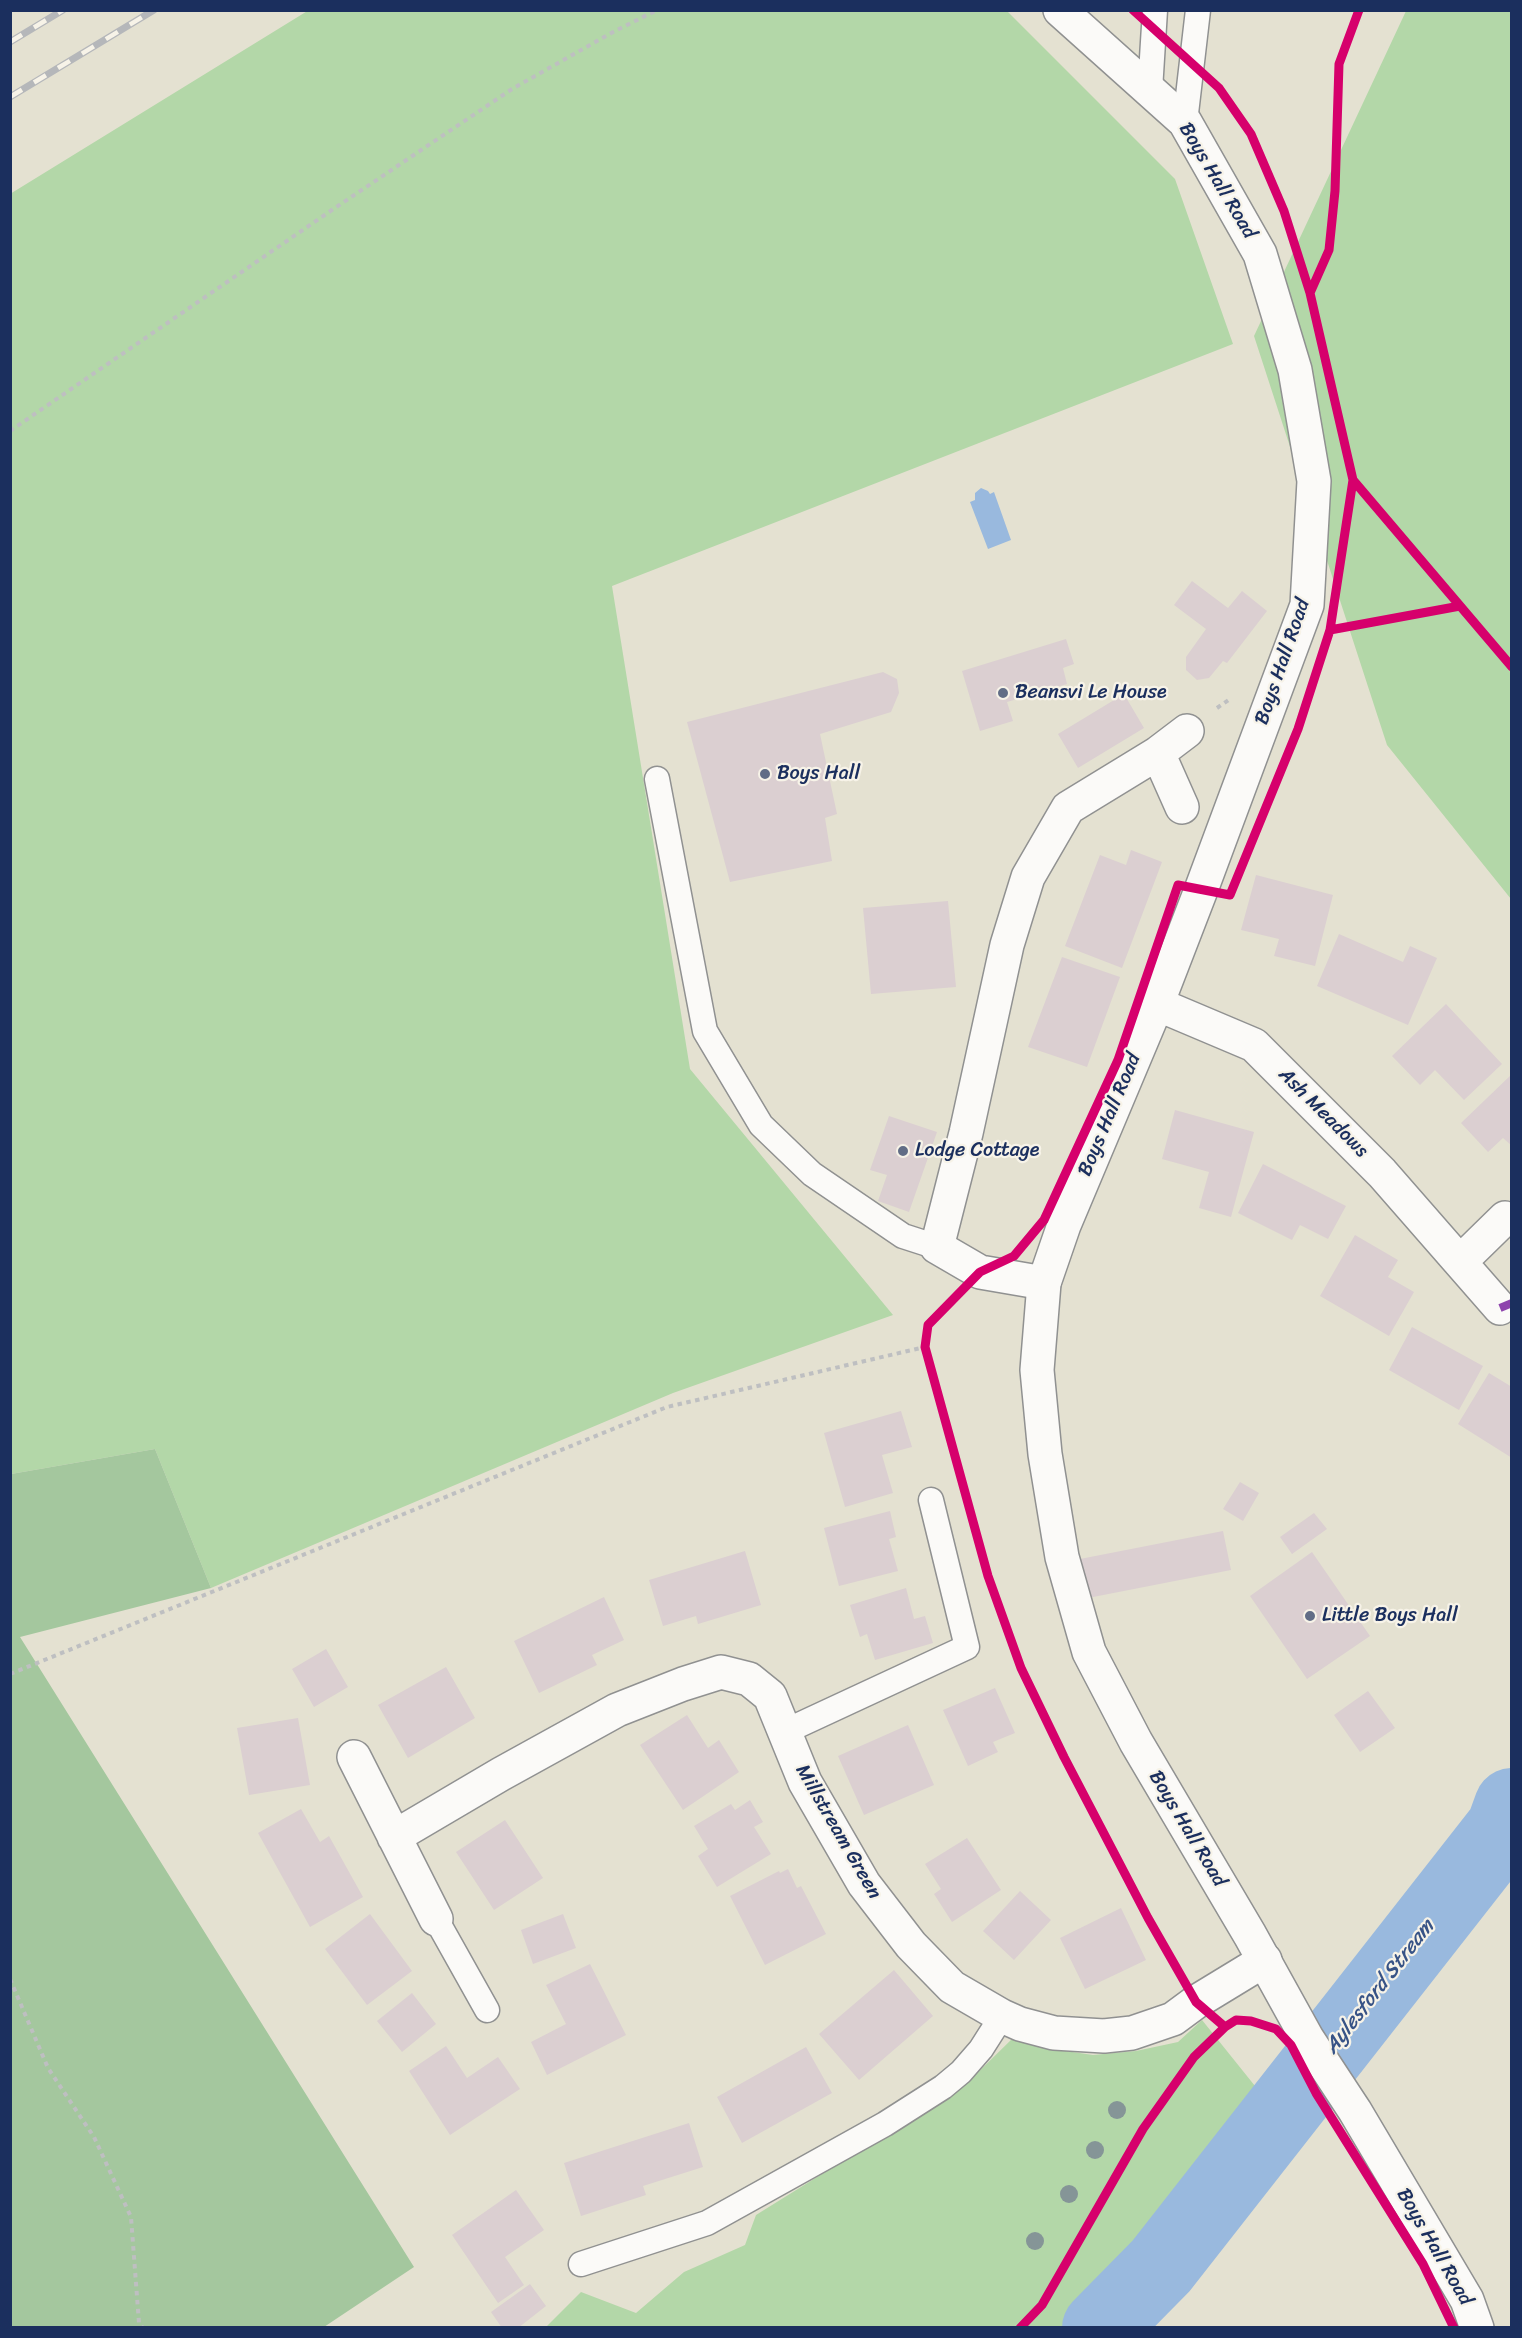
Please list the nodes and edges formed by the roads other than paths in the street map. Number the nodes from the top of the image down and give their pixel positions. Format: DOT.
graph roads {
  1 [pos="1060,10"];
  2 [pos="1155,10"];
  3 [pos="1198,10"];
  4 [pos="1150,90"];
  5 [pos="1185,122"];
  6 [pos="1186,731"];
  7 [pos="1158,753"];
  8 [pos="657,779"];
  9 [pos="1182,807"];
  10 [pos="1157,1004"];
  11 [pos="1505,1218"];
  12 [pos="937,1247"];
  13 [pos="1460,1262"];
  14 [pos="1044,1283"];
  15 [pos="1500,1308"];
  16 [pos="931,1500"];
  17 [pos="784,1732"];
  18 [pos="354,1757"];
  19 [pos="394,1837"];
  20 [pos="436,1919"];
  21 [pos="1265,1960"];
  22 [pos="487,2010"];
  23 [pos="1002,2016"];
  24 [pos="581,2264"];
  25 [pos="1478,2328"];
  1 -- 4 [label="street, Boys Hall Road"];
  2 -- 4 [label="lane"];
  3 -- 5 [label="lane"];
  4 -- 5 [label="street, Boys Hall Road"];
  5 -- 10 [label="street, Boys Hall Road"];
  6 -- 7 [label="street"];
  7 -- 9 [label="street"];
  7 -- 12 [label="street"];
  8 -- 12 [label="lane"];
  10 -- 13 [label="street, Ash Meadows"];
  10 -- 14 [label="street, Boys Hall Road"];
  11 -- 13 [label="street"];
  12 -- 14 [label="street"];
  13 -- 15 [label="street, Ash Meadows"];
  14 -- 21 [label="street, Boys Hall Road"];
  16 -- 17 [label="lane"];
  17 -- 19 [label="street, Millstream Green"];
  17 -- 23 [label="street, Millstream Green"];
  18 -- 19 [label="street"];
  19 -- 20 [label="street"];
  20 -- 22 [label="lane"];
  21 -- 23 [label="street, Millstream Green"];
  21 -- 25 [label="street, Boys Hall Road"];
  23 -- 24 [label="lane"];
}
